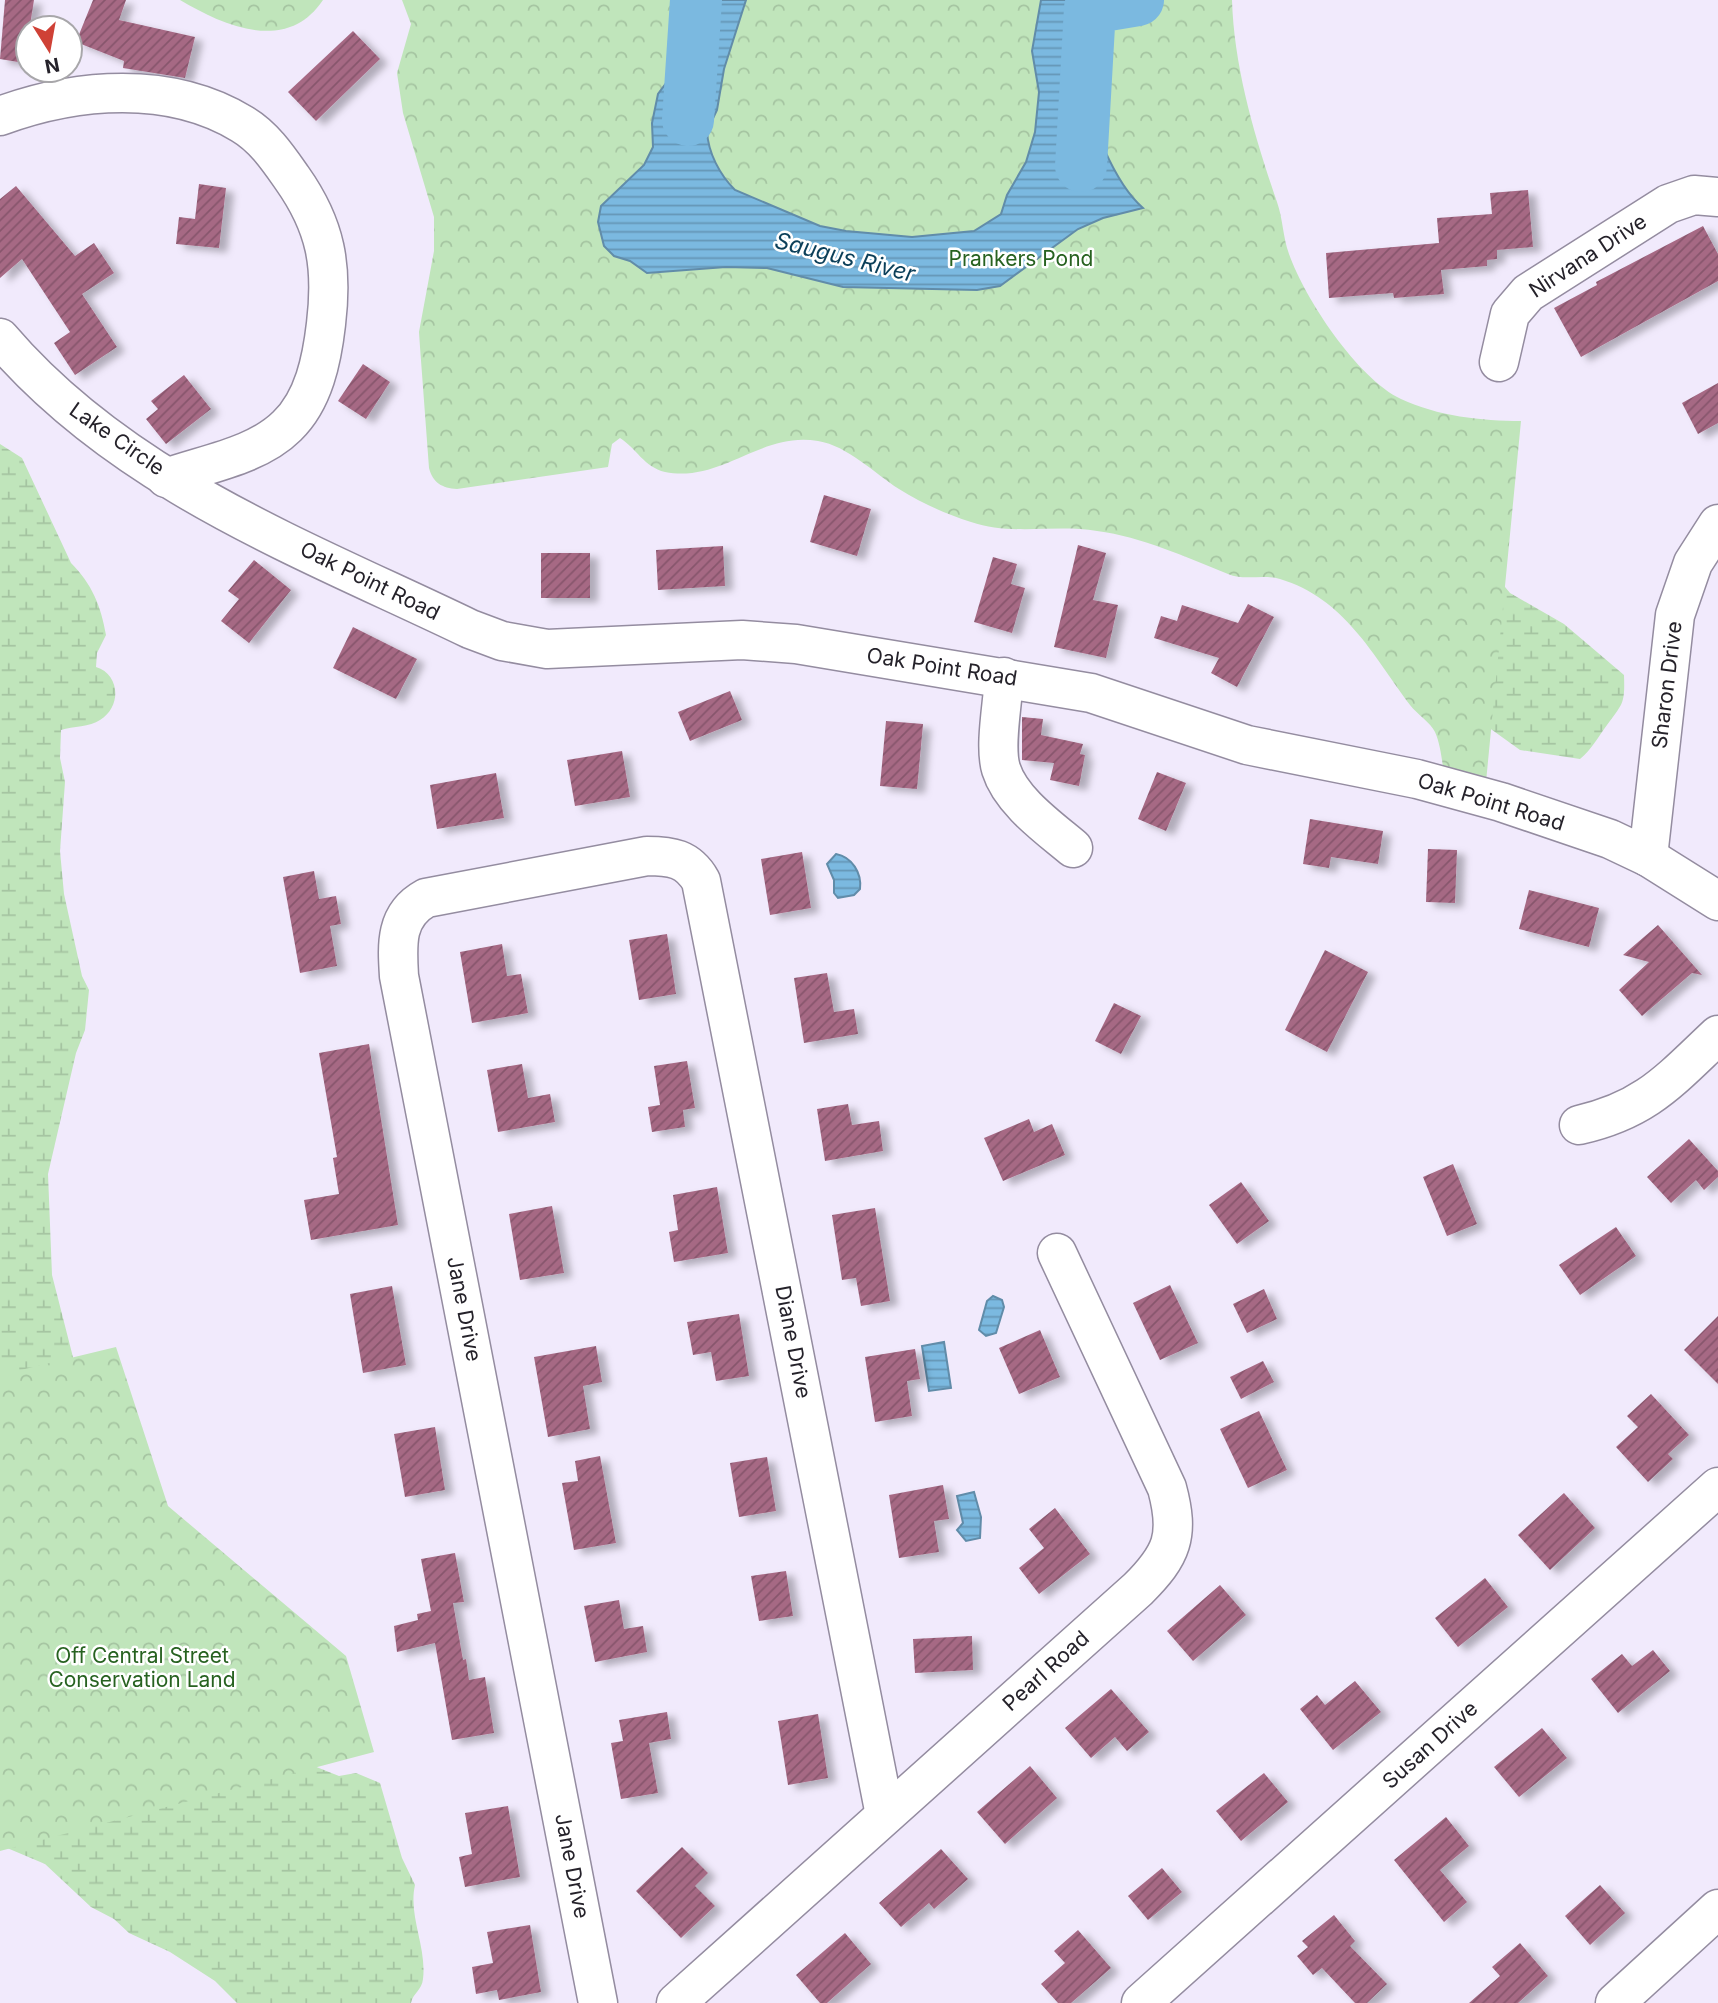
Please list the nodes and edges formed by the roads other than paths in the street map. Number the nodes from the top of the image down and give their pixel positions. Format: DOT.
graph roads {
  1 [pos="0,116"];
  2 [pos="1718,197"];
  3 [pos="0,338"];
  4 [pos="1499,362"];
  5 [pos="166,478"];
  6 [pos="1718,524"];
  7 [pos="1004,677"];
  8 [pos="1073,848"];
  9 [pos="1648,857"];
  10 [pos="695,870"];
  11 [pos="1718,901"];
  12 [pos="1718,1035"];
  13 [pos="1579,1125"];
  14 [pos="1057,1253"];
  15 [pos="1718,1487"];
  16 [pos="885,1815"];
  17 [pos="1718,1909"];
  18 [pos="598,2003"];
  19 [pos="676,2003"];
  20 [pos="1141,2003"];
  21 [pos="1615,2003"];
  1 -- 5 [label="street, Lake Circle"];
  2 -- 4 [label="street, Nirvana Drive"];
  3 -- 5 [label="street, Lake Circle"];
  5 -- 7 [label="street, Oak Point Road"];
  6 -- 9 [label="street, Sharon Drive"];
  7 -- 8 [label="street"];
  7 -- 9 [label="street, Oak Point Road"];
  9 -- 11 [label="street, Oak Point Road"];
  10 -- 16 [label="street, Diane Drive"];
  10 -- 18 [label="street, Jane Drive"];
  12 -- 13 [label="street"];
  14 -- 16 [label="street, Pearl Road"];
  15 -- 20 [label="street, Susan Drive"];
  16 -- 19 [label="street, Pearl Road"];
  17 -- 21 [label="street"];
}
